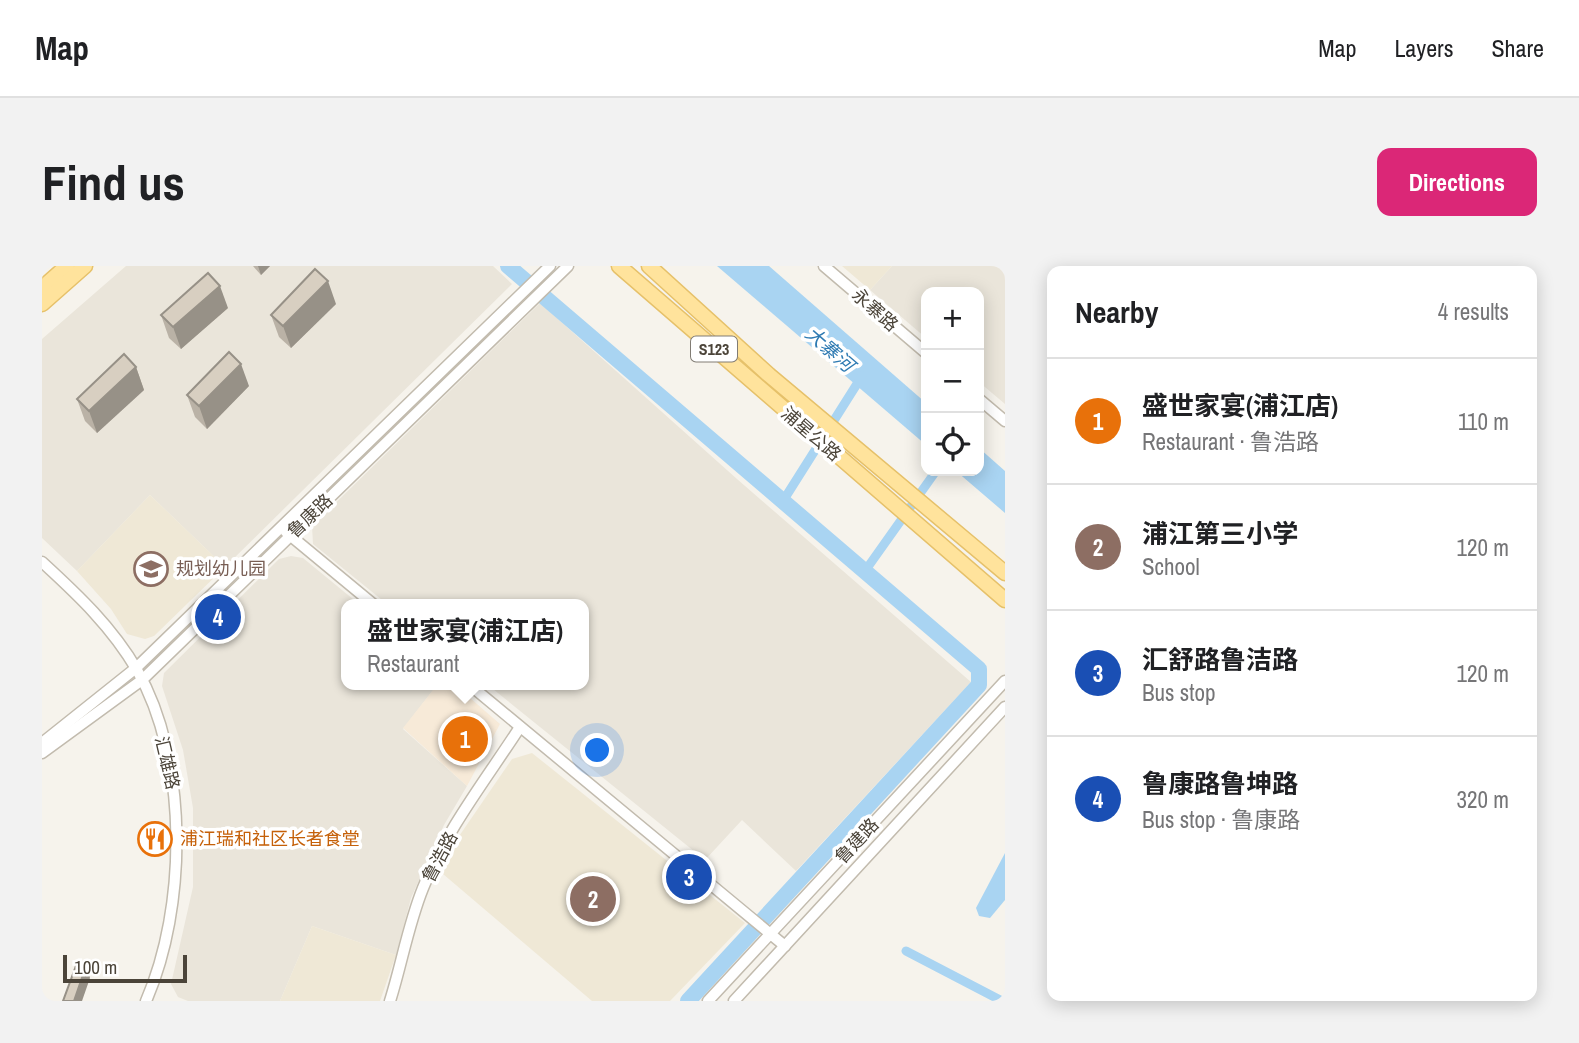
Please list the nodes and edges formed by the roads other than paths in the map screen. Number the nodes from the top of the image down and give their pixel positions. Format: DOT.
graph roads {
  1 [pos="67,266"];
  2 [pos="85,266"];
  3 [pos="551,266"];
  4 [pos="568,266"];
  5 [pos="619,266"];
  6 [pos="649,266"];
  7 [pos="824,266"];
  8 [pos="42,288"];
  9 [pos="42,304"];
  10 [pos="921,350"];
  11 [pos="984,402"];
  12 [pos="1005,421"];
  13 [pos="281,527"];
  14 [pos="290,536"];
  15 [pos="42,562"];
  16 [pos="1005,573"];
  17 [pos="367,599"];
  18 [pos="1005,600"];
  19 [pos="136,668"];
  20 [pos="142,680"];
  21 [pos="1005,681"];
  22 [pos="476,690"];
  23 [pos="1005,707"];
  24 [pos="520,727"];
  25 [pos="42,743"];
  26 [pos="42,753"];
  27 [pos="771,934"];
  28 [pos="785,946"];
  29 [pos="149,1000"];
  30 [pos="390,1001"];
  31 [pos="708,1001"];
  32 [pos="734,1001"];
  1 -- 8 [label="main road"];
  2 -- 9 [label="main road"];
  3 -- 13 [label="street, 鲁康路"];
  4 -- 14 [label="street, 鲁康路"];
  5 -- 18 [label="main road, 浦星公路 / S123"];
  6 -- 16 [label="main road, 浦星公路 / S123"];
  7 -- 10 [label="street, 永寨路"];
  11 -- 12 [label="street"];
  13 -- 14 [label="street"];
  13 -- 19 [label="street, 鲁康路"];
  14 -- 17 [label="street"];
  14 -- 20 [label="street, 鲁康路"];
  15 -- 19 [label="street, 汇雄路"];
  19 -- 20 [label="street, 汇雄路"];
  19 -- 25 [label="street, 鲁康路"];
  20 -- 26 [label="street, 鲁康路"];
  20 -- 29 [label="street, 汇雄路"];
  21 -- 27 [label="street, 鲁建路"];
  22 -- 24 [label="street"];
  23 -- 28 [label="street, 鲁建路"];
  24 -- 27 [label="street"];
  24 -- 30 [label="street, 鲁浩路"];
  27 -- 28 [label="street"];
  27 -- 31 [label="street, 鲁建路"];
  28 -- 32 [label="street, 鲁建路"];
}
